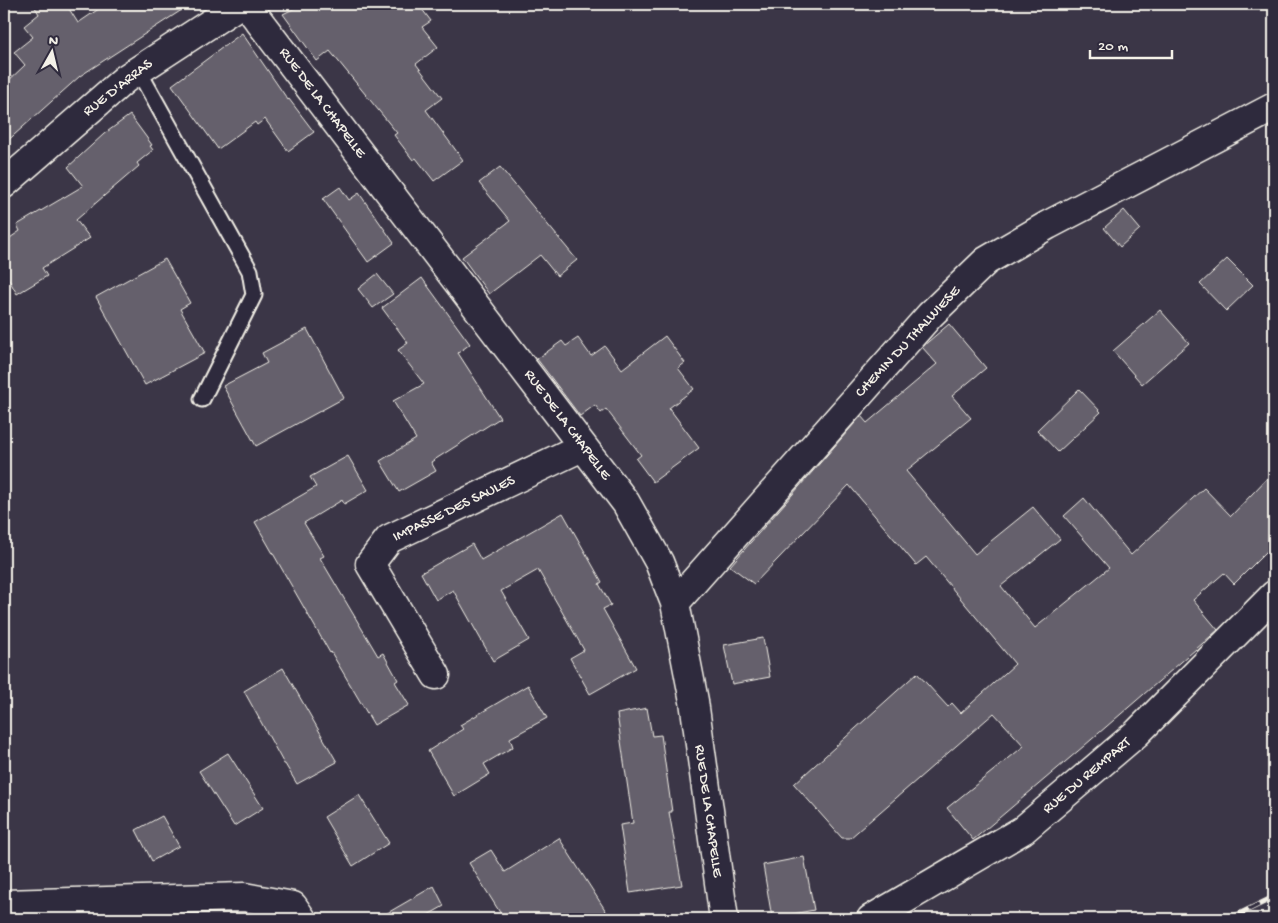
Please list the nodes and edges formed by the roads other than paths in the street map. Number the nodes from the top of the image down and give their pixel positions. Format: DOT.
graph roads {
  1 [pos="240,4"];
  2 [pos="246,4"];
  3 [pos="138,70"];
  4 [pos="1274,107"];
  5 [pos="4,184"];
  6 [pos="202,399"];
  7 [pos="582,448"];
  8 [pos="1274,595"];
  9 [pos="675,603"];
  10 [pos="436,675"];
  11 [pos="4,904"];
  12 [pos="302,919"];
  13 [pos="724,919"];
  14 [pos="871,919"];
  1 -- 3 [label="street, RUE D'ARRAS"];
  2 -- 7 [label="street, RUE DE LA CHAPELLE"];
  3 -- 5 [label="street, RUE D'ARRAS"];
  3 -- 6 [label="lane"];
  4 -- 9 [label="street, CHEMIN DU THALWIESE"];
  7 -- 9 [label="street, RUE DE LA CHAPELLE"];
  7 -- 10 [label="street, IMPASSE DES SAULES"];
  8 -- 14 [label="street, RUE DU REMPART"];
  9 -- 13 [label="street, RUE DE LA CHAPELLE"];
  11 -- 12 [label="street"];
}
